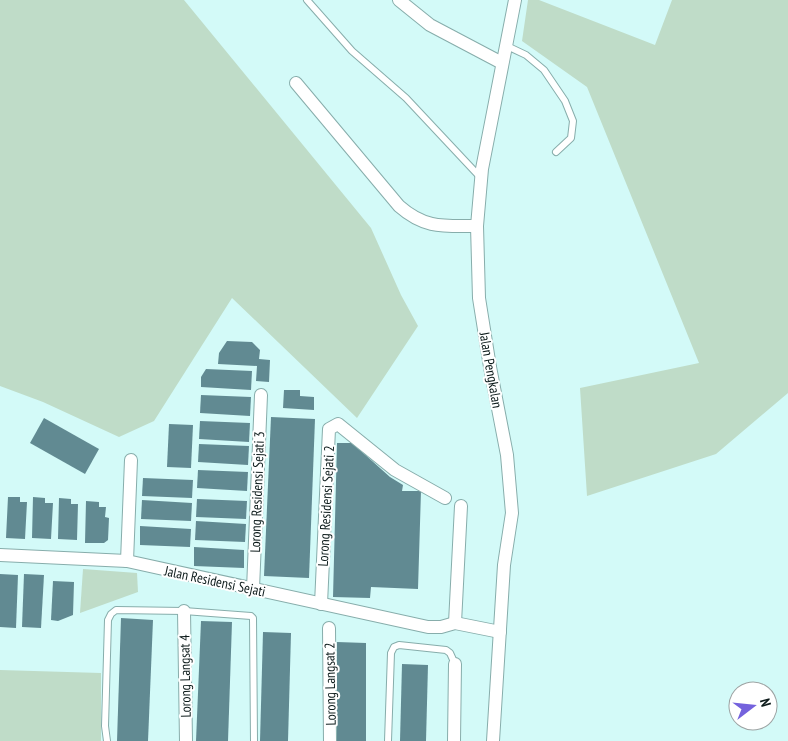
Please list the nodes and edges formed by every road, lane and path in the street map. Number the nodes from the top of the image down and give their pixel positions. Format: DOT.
graph roads {
  1 [pos="307,0"];
  2 [pos="399,0"];
  3 [pos="515,0"];
  4 [pos="507,46"];
  5 [pos="502,63"];
  6 [pos="296,84"];
  7 [pos="556,152"];
  8 [pos="481,178"];
  9 [pos="477,226"];
  10 [pos="261,395"];
  11 [pos="131,460"];
  12 [pos="445,498"];
  13 [pos="461,506"];
  14 [pos="0,555"];
  15 [pos="127,561"];
  16 [pos="253,589"];
  17 [pos="321,604"];
  18 [pos="184,611"];
  19 [pos="454,623"];
  20 [pos="329,628"];
  21 [pos="500,632"];
  22 [pos="455,664"];
  23 [pos="106,741"];
  24 [pos="186,741"];
  25 [pos="254,741"];
  26 [pos="330,741"];
  27 [pos="388,741"];
  28 [pos="454,741"];
  29 [pos="493,741"];
  1 -- 8 [label="lane"];
  2 -- 5 [label="street"];
  3 -- 4 [label="street, Jalan Pengkalan"];
  4 -- 5 [label="street, Jalan Pengkalan"];
  4 -- 7 [label="lane"];
  5 -- 8 [label="street, Jalan Pengkalan"];
  6 -- 9 [label="street"];
  8 -- 9 [label="street, Jalan Pengkalan"];
  9 -- 21 [label="street, Jalan Pengkalan"];
  10 -- 16 [label="street, Lorong Residensi Sejati 3"];
  11 -- 15 [label="street"];
  12 -- 17 [label="street, Lorong Residensi Sejati 2"];
  13 -- 19 [label="street"];
  14 -- 15 [label="street, Jalan Residensi Sejati"];
  15 -- 16 [label="street, Jalan Residensi Sejati"];
  16 -- 17 [label="street, Jalan Residensi Sejati"];
  17 -- 19 [label="street, Jalan Residensi Sejati"];
  18 -- 23 [label="lane"];
  18 -- 24 [label="street, Lorong Langsat 4"];
  18 -- 25 [label="lane"];
  19 -- 21 [label="street"];
  20 -- 26 [label="street, Lorong Langsat 2"];
  21 -- 29 [label="street, Jalan Pengkalan"];
  22 -- 27 [label="lane"];
  22 -- 28 [label="street"];
}
